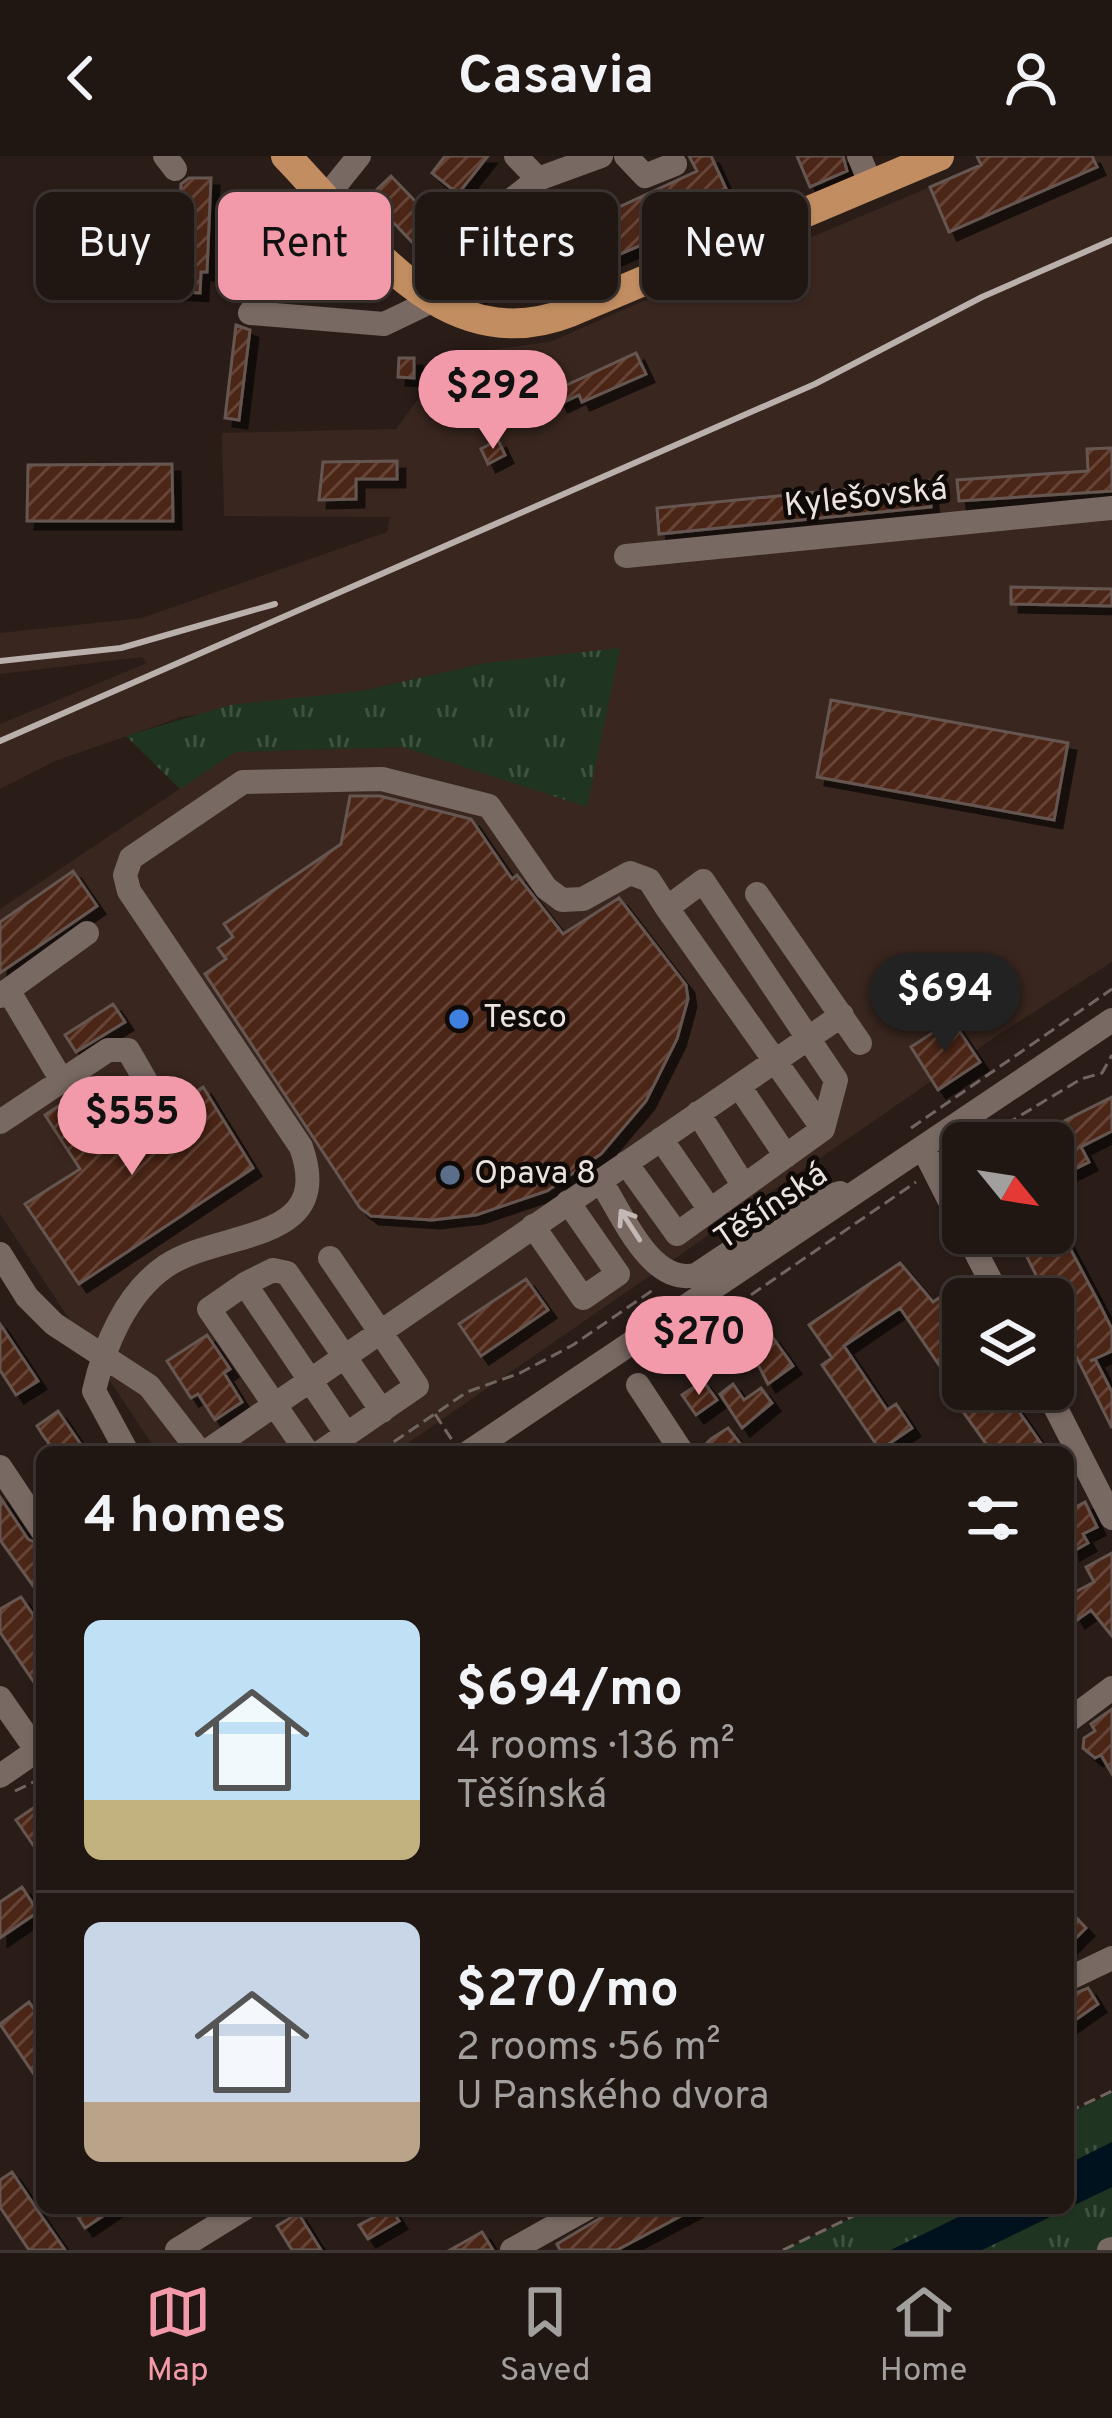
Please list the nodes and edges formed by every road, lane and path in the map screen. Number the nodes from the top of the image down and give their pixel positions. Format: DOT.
graph roads {
  1 [pos="286,156"];
  2 [pos="359,156"];
  3 [pos="516,156"];
  4 [pos="601,156"];
  5 [pos="626,156"];
  6 [pos="859,156"];
  7 [pos="939,156"];
  8 [pos="675,164"];
  9 [pos="538,179"];
  10 [pos="872,185"];
  11 [pos="321,192"];
  12 [pos="330,192"];
  13 [pos="522,192"];
  14 [pos="391,261"];
  15 [pos="259,300"];
  16 [pos="432,301"];
  17 [pos="1112,508"];
  18 [pos="626,556"];
  19 [pos="757,894"];
  20 [pos="667,908"];
  21 [pos="86,933"];
  22 [pos="1112,989"];
  23 [pos="4,993"];
  24 [pos="842,1015"];
  25 [pos="1112,1020"];
  26 [pos="809,1038"];
  27 [pos="860,1043"];
  28 [pos="1112,1055"];
  29 [pos="774,1061"];
  30 [pos="62,1081"];
  31 [pos="739,1086"];
  32 [pos="151,1090"];
  33 [pos="698,1113"];
  34 [pos="0,1122"];
  35 [pos="1009,1122"];
  36 [pos="823,1130"];
  37 [pos="662,1138"];
  38 [pos="916,1138"];
  39 [pos="786,1156"];
  40 [pos="626,1162"];
  41 [pos="600,1180"];
  42 [pos="744,1186"];
  43 [pos="865,1186"];
  44 [pos="942,1187"];
  45 [pos="906,1188"];
  46 [pos="568,1202"];
  47 [pos="710,1210"];
  48 [pos="533,1226"];
  49 [pos="0,1254"];
  50 [pos="330,1258"];
  51 [pos="665,1274"];
  52 [pos="244,1284"];
  53 [pos="380,1331"];
  54 [pos="346,1355"];
  55 [pos="106,1359"];
  56 [pos="642,1376"];
  57 [pos="310,1380"];
  58 [pos="274,1404"];
  59 [pos="1057,1410"];
  60 [pos="382,1411"];
  61 [pos="435,1414"];
  62 [pos="347,1435"];
  63 [pos="125,1446"];
  64 [pos="198,1446"];
  65 [pos="212,1446"];
  66 [pos="303,1446"];
  67 [pos="330,1446"];
  68 [pos="388,1446"];
  69 [pos="456,1446"];
  70 [pos="478,1446"];
  71 [pos="679,1446"];
  72 [pos="0,1467"];
  73 [pos="1110,1507"];
  74 [pos="36,1521"];
  75 [pos="1112,1688"];
  76 [pos="0,1698"];
  77 [pos="1074,1716"];
  78 [pos="36,1745"];
  79 [pos="36,1751"];
  80 [pos="0,1776"];
  81 [pos="1112,1958"];
  82 [pos="1074,1976"];
  83 [pos="1112,2091"];
  84 [pos="1074,2109"];
  85 [pos="235,2214"];
  86 [pos="569,2214"];
  87 [pos="858,2214"];
  88 [pos="177,2250"];
  89 [pos="512,2250"];
  90 [pos="783,2250"];
  1 -- 11 [label="main road"];
  2 -- 12 [label="street"];
  3 -- 9 [label="street"];
  4 -- 9 [label="street"];
  5 -- 8 [label="street"];
  6 -- 10 [label="street"];
  7 -- 10 [label="main road"];
  9 -- 13 [label="street"];
  10 -- 16 [label="main road"];
  14 -- 16 [label="main road"];
  15 -- 16 [label="street"];
  17 -- 18 [label="street, Kylešovská"];
  19 -- 24 [label="street"];
  20 -- 26 [label="street"];
  20 -- 29 [label="street"];
  20 -- 55 [label="street"];
  21 -- 23 [label="street"];
  22 -- 38 [label="path"];
  23 -- 30 [label="street"];
  24 -- 26 [label="street"];
  24 -- 27 [label="street"];
  25 -- 38 [label="street, Těšínská"];
  26 -- 29 [label="street"];
  26 -- 36 [label="street"];
  28 -- 35 [label="path"];
  29 -- 31 [label="street"];
  29 -- 36 [label="street"];
  30 -- 32 [label="street"];
  30 -- 34 [label="street"];
  31 -- 33 [label="street"];
  31 -- 39 [label="street"];
  33 -- 37 [label="street"];
  33 -- 42 [label="street"];
  36 -- 39 [label="street"];
  37 -- 40 [label="street"];
  37 -- 47 [label="street"];
  38 -- 43 [label="street, Těšínská"];
  38 -- 44 [label="street"];
  39 -- 42 [label="street"];
  40 -- 41 [label="street"];
  40 -- 47 [label="street"];
  41 -- 46 [label="street"];
  51 -- 41 [label="street, one-way"];
  42 -- 47 [label="street"];
  43 -- 51 [label="street"];
  43 -- 70 [label="street, Těšínská"];
  45 -- 56 [label="path"];
  46 -- 48 [label="street"];
  46 -- 48 [label="street"];
  48 -- 53 [label="street"];
  49 -- 55 [label="street"];
  50 -- 53 [label="street"];
  51 -- 61 [label="path"];
  52 -- 54 [label="street"];
  52 -- 57 [label="street"];
  52 -- 58 [label="street"];
  53 -- 54 [label="street"];
  53 -- 60 [label="street"];
  54 -- 57 [label="street"];
  54 -- 60 [label="street"];
  55 -- 63 [label="street"];
  55 -- 64 [label="street"];
  56 -- 71 [label="street"];
  57 -- 58 [label="street"];
  57 -- 62 [label="street"];
  58 -- 65 [label="street"];
  58 -- 66 [label="street"];
  59 -- 73 [label="street"];
  60 -- 62 [label="street"];
  61 -- 68 [label="path"];
  61 -- 69 [label="path"];
  62 -- 67 [label="street"];
  72 -- 74 [label="street"];
  75 -- 77 [label="street"];
  76 -- 78 [label="street"];
  79 -- 80 [label="street"];
  81 -- 82 [label="street"];
  83 -- 84 [label="path"];
  85 -- 88 [label="street"];
  86 -- 89 [label="street"];
  87 -- 90 [label="path"];
}
